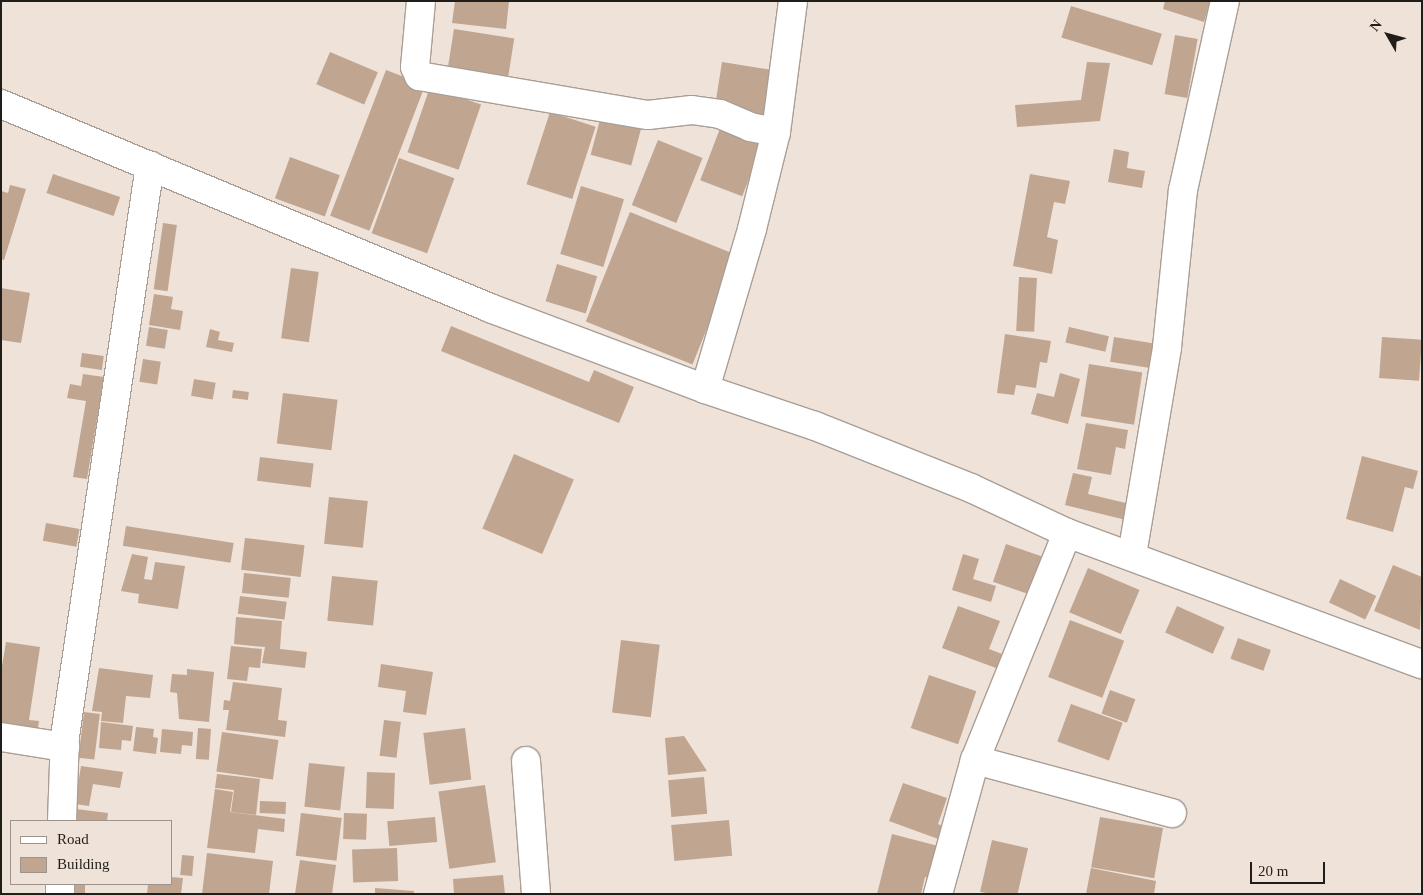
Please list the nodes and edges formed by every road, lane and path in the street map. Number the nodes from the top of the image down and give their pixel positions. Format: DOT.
graph roads {
  1 [pos="421,1"];
  2 [pos="793,1"];
  3 [pos="1226,1"];
  4 [pos="1,104"];
  5 [pos="776,132"];
  6 [pos="150,165"];
  7 [pos="705,389"];
  8 [pos="1067,533"];
  9 [pos="1132,555"];
  10 [pos="1422,664"];
  11 [pos="1,737"];
  12 [pos="65,746"];
  13 [pos="975,760"];
  14 [pos="526,761"];
  15 [pos="1172,813"];
  16 [pos="62,820"];
  17 [pos="536,894"];
  18 [pos="938,894"];
  1 -- 5 [label="street"];
  2 -- 5 [label="street"];
  3 -- 9 [label="street"];
  4 -- 6 [label="street"];
  5 -- 7 [label="street"];
  6 -- 7 [label="street"];
  6 -- 12 [label="street"];
  7 -- 8 [label="street"];
  8 -- 9 [label="street"];
  8 -- 13 [label="street"];
  9 -- 10 [label="street"];
  11 -- 12 [label="street"];
  12 -- 16 [label="street"];
  13 -- 15 [label="street"];
  13 -- 18 [label="street"];
  14 -- 17 [label="street"];
}
